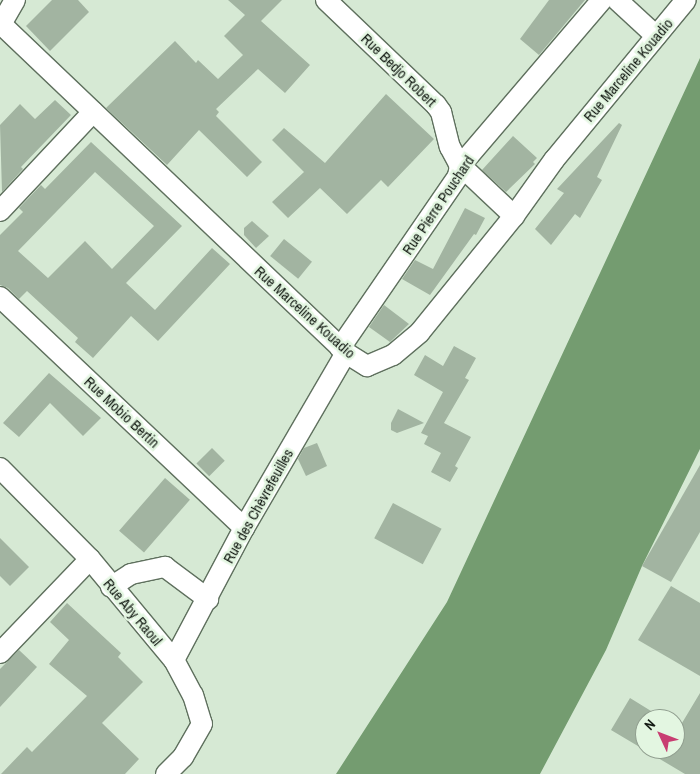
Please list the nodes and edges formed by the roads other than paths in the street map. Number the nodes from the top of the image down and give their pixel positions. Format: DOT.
graph roads {
  1 [pos="15,0"];
  2 [pos="326,0"];
  3 [pos="602,0"];
  4 [pos="617,0"];
  5 [pos="686,0"];
  6 [pos="1,24"];
  7 [pos="656,36"];
  8 [pos="94,112"];
  9 [pos="460,166"];
  10 [pos="0,211"];
  11 [pos="514,216"];
  12 [pos="0,297"];
  13 [pos="343,350"];
  14 [pos="0,468"];
  15 [pos="244,528"];
  16 [pos="90,559"];
  17 [pos="111,587"];
  18 [pos="208,600"];
  19 [pos="0,653"];
  20 [pos="174,660"];
  21 [pos="166,774"];
  1 -- 6 [label="street"];
  2 -- 9 [label="street, Rue Bedjo Robert"];
  3 -- 9 [label="street, Rue Pierre Pouchard"];
  4 -- 7 [label="street"];
  5 -- 7 [label="street, Rue Marceline Kouadio"];
  6 -- 8 [label="street, Rue Marceline Kouadio"];
  7 -- 11 [label="street, Rue Marceline Kouadio"];
  8 -- 10 [label="street"];
  8 -- 13 [label="street, Rue Marceline Kouadio"];
  9 -- 11 [label="street, Rue Bedjo Robert"];
  9 -- 13 [label="street, Rue Pierre Pouchard"];
  11 -- 13 [label="street, Rue Marceline Kouadio"];
  12 -- 15 [label="street, Rue Mobio Bertin"];
  13 -- 15 [label="street, Rue des Chèvrefeuilles"];
  14 -- 16 [label="street, Rue Aby Raoul"];
  15 -- 18 [label="street, Rue des Chèvrefeuilles"];
  16 -- 17 [label="street, Rue Aby Raoul"];
  16 -- 19 [label="street"];
  17 -- 18 [label="street"];
  17 -- 20 [label="street, Rue Aby Raoul"];
  18 -- 20 [label="street, Rue des Chèvrefeuilles"];
  20 -- 21 [label="street, Rue Aby Raoul"];
}
